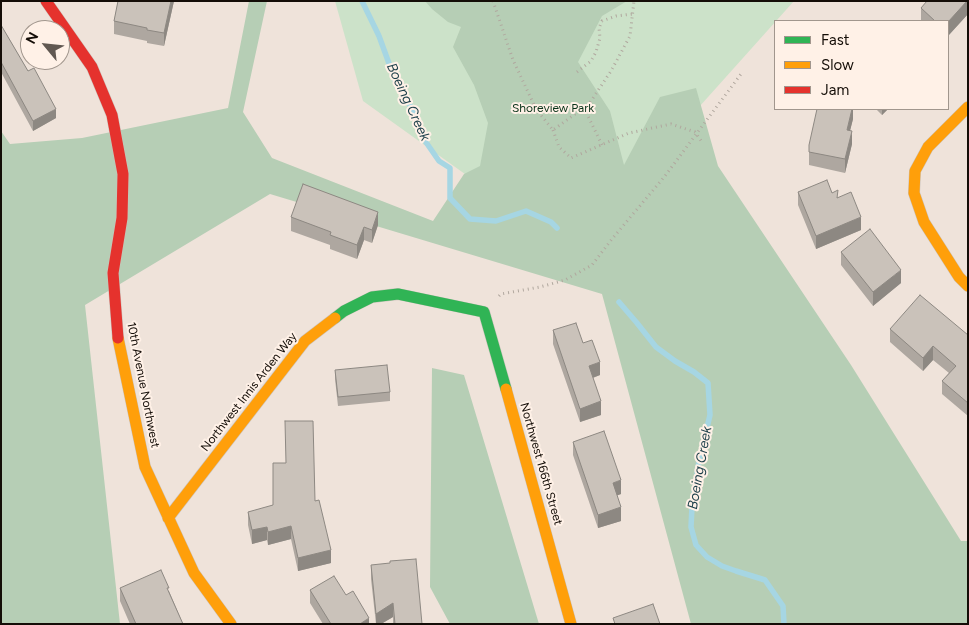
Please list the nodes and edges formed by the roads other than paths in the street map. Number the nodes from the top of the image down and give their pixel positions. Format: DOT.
graph roads {
  1 [pos="46,1"];
  2 [pos="968,107"];
  3 [pos="968,286"];
  4 [pos="484,312"];
  5 [pos="168,518"];
  6 [pos="230,624"];
  7 [pos="571,624"];
  1 -- 5 [label="street, 10th Avenue Northwest"];
  2 -- 3 [label="street"];
  4 -- 5 [label="street, Northwest Innis Arden Way"];
  4 -- 7 [label="street, Northwest 166th Street"];
  5 -- 6 [label="street, 10th Avenue Northwest"];
}
